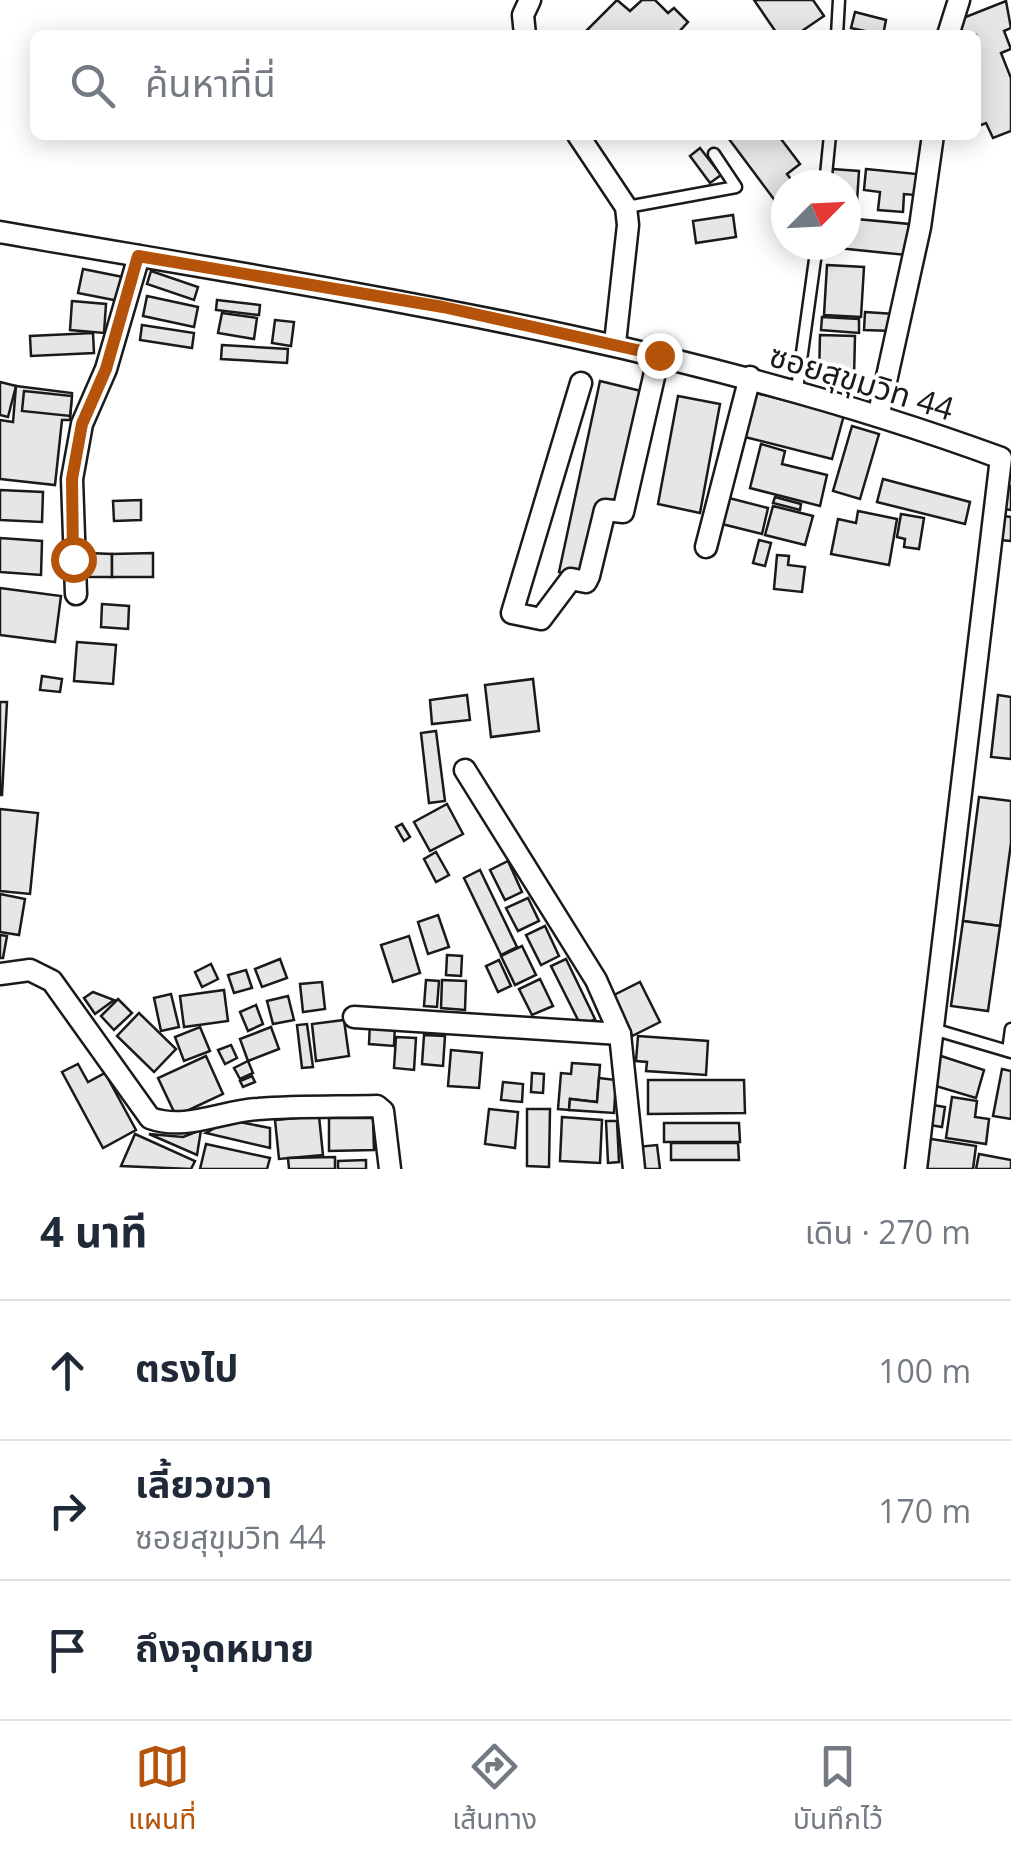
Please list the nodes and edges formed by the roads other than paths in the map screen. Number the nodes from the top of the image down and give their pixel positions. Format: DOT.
graph roads {
  1 [pos="530,0"];
  2 [pos="840,0"];
  3 [pos="959,0"];
  4 [pos="524,30"];
  5 [pos="837,30"];
  6 [pos="950,30"];
  7 [pos="581,140"];
  8 [pos="830,140"];
  9 [pos="933,140"];
  10 [pos="714,154"];
  11 [pos="827,170"];
  12 [pos="626,207"];
  13 [pos="0,232"];
  14 [pos="138,256"];
  15 [pos="815,260"];
  16 [pos="615,342"];
  17 [pos="659,355"];
  18 [pos="750,377"];
  19 [pos="581,382"];
  20 [pos="797,389"];
  21 [pos="879,413"];
  22 [pos="706,547"];
  23 [pos="76,594"];
  24 [pos="465,770"];
  25 [pos="0,974"];
  26 [pos="354,1017"];
  27 [pos="1011,1028"];
  28 [pos="933,1029"];
  29 [pos="620,1034"];
  30 [pos="1010,1052"];
  31 [pos="390,1169"];
  32 [pos="634,1169"];
  33 [pos="916,1169"];
  1 -- 4 [label="street"];
  2 -- 5 [label="lane"];
  3 -- 6 [label="street"];
  7 -- 12 [label="street"];
  8 -- 11 [label="lane"];
  9 -- 21 [label="street"];
  10 -- 12 [label="lane"];
  12 -- 16 [label="street"];
  13 -- 14 [label="street, ซอยสุขุมวิท 44"];
  14 -- 16 [label="street, ซอยสุขุมวิท 44"];
  14 -- 23 [label="street"];
  15 -- 20 [label="lane"];
  16 -- 17 [label="street, ซอยสุขุมวิท 44"];
  17 -- 18 [label="street, ซอยสุขุมวิท 44"];
  17 -- 19 [label="street"];
  18 -- 20 [label="street, ซอยสุขุมวิท 44"];
  18 -- 22 [label="street"];
  20 -- 21 [label="street, ซอยสุขุมวิท 44"];
  21 -- 28 [label="street, ซอยสุขุมวิท 44"];
  24 -- 29 [label="street"];
  25 -- 31 [label="street"];
  26 -- 29 [label="street"];
  27 -- 30 [label="lane"];
  28 -- 30 [label="lane"];
  28 -- 33 [label="street, ซอยสุขุมวิท 44"];
  29 -- 32 [label="street"];
}
